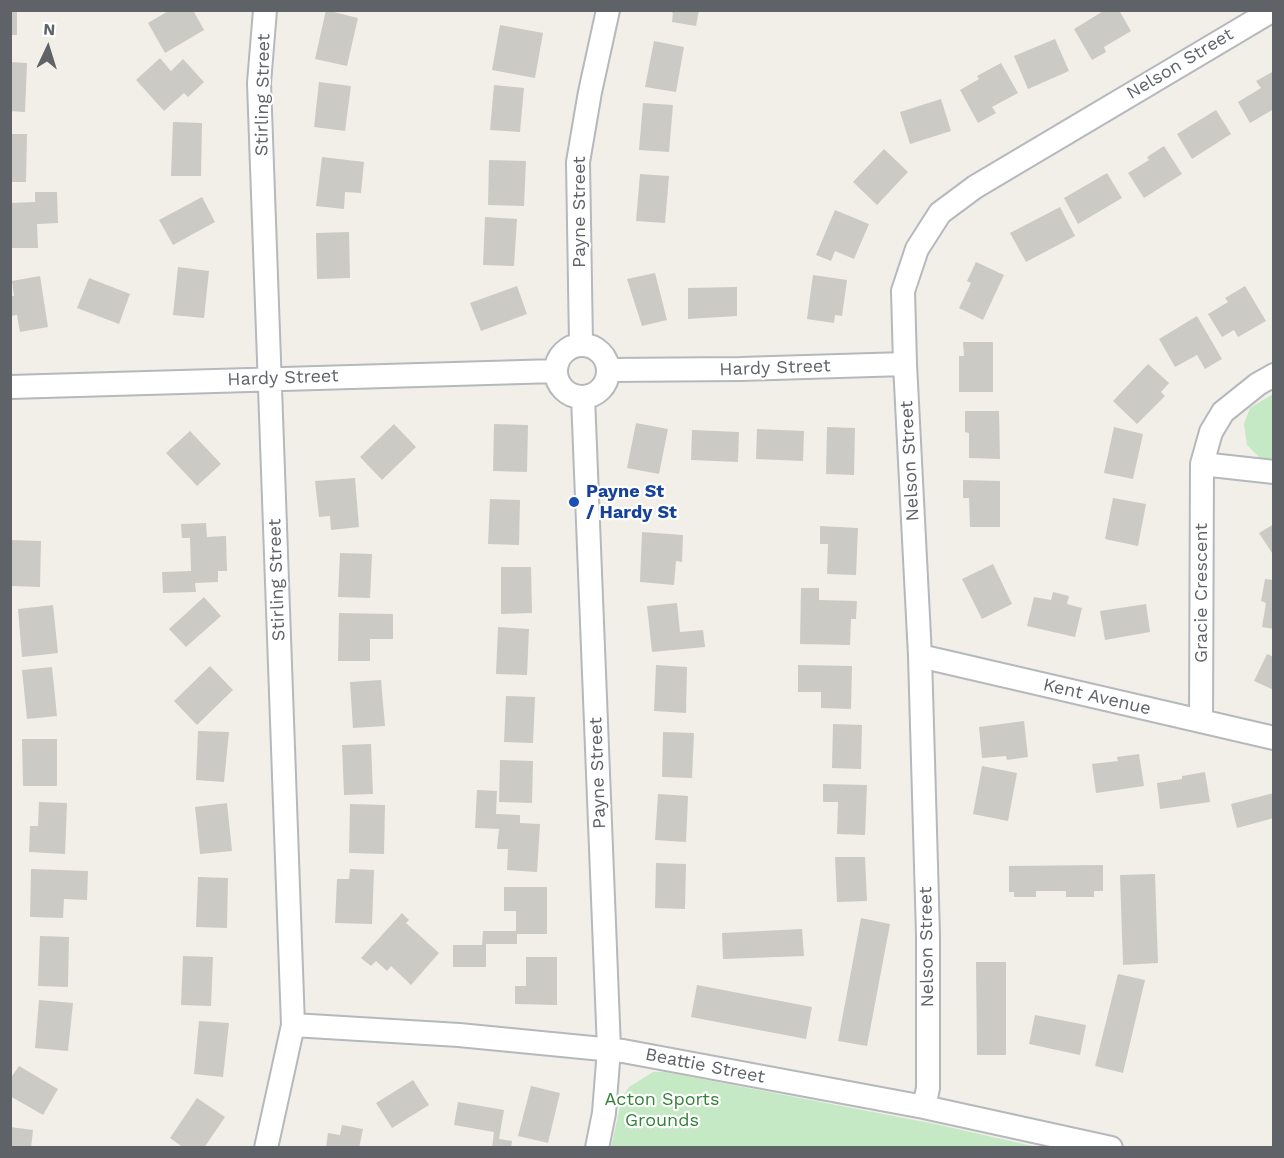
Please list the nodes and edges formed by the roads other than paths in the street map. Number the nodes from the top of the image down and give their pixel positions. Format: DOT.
graph roads {
  1 [pos="265,10"];
  2 [pos="608,10"];
  3 [pos="1272,10"];
  4 [pos="581,345"];
  5 [pos="905,364"];
  6 [pos="608,370"];
  7 [pos="556,371"];
  8 [pos="1274,375"];
  9 [pos="270,378"];
  10 [pos="10,387"];
  11 [pos="583,397"];
  12 [pos="1202,464"];
  13 [pos="1274,472"];
  14 [pos="920,656"];
  15 [pos="1201,721"];
  16 [pos="1274,738"];
  17 [pos="293,1025"];
  18 [pos="609,1049"];
  19 [pos="924,1107"];
  20 [pos="266,1148"];
  21 [pos="597,1148"];
  22 [pos="1111,1148"];
  1 -- 9 [label="street, Stirling Street"];
  2 -- 4 [label="street, Payne Street"];
  3 -- 5 [label="street, Nelson Street"];
  4 -- 6 [label="street"];
  4 -- 7 [label="street"];
  5 -- 6 [label="street, Hardy Street"];
  5 -- 14 [label="street, Nelson Street"];
  6 -- 11 [label="street"];
  7 -- 9 [label="street, Hardy Street"];
  7 -- 11 [label="street"];
  8 -- 12 [label="street, Gracie Crescent"];
  9 -- 10 [label="street, Hardy Street"];
  9 -- 17 [label="street, Stirling Street"];
  11 -- 18 [label="street, Payne Street"];
  12 -- 13 [label="street"];
  12 -- 15 [label="street, Gracie Crescent"];
  14 -- 15 [label="street, Kent Avenue"];
  14 -- 19 [label="street, Nelson Street"];
  15 -- 16 [label="street, Kent Avenue"];
  17 -- 18 [label="street, Beattie Street"];
  17 -- 20 [label="street, Stirling Street"];
  18 -- 19 [label="street, Beattie Street"];
  18 -- 21 [label="street, Payne Street"];
  19 -- 22 [label="street, Beattie Street"];
}
